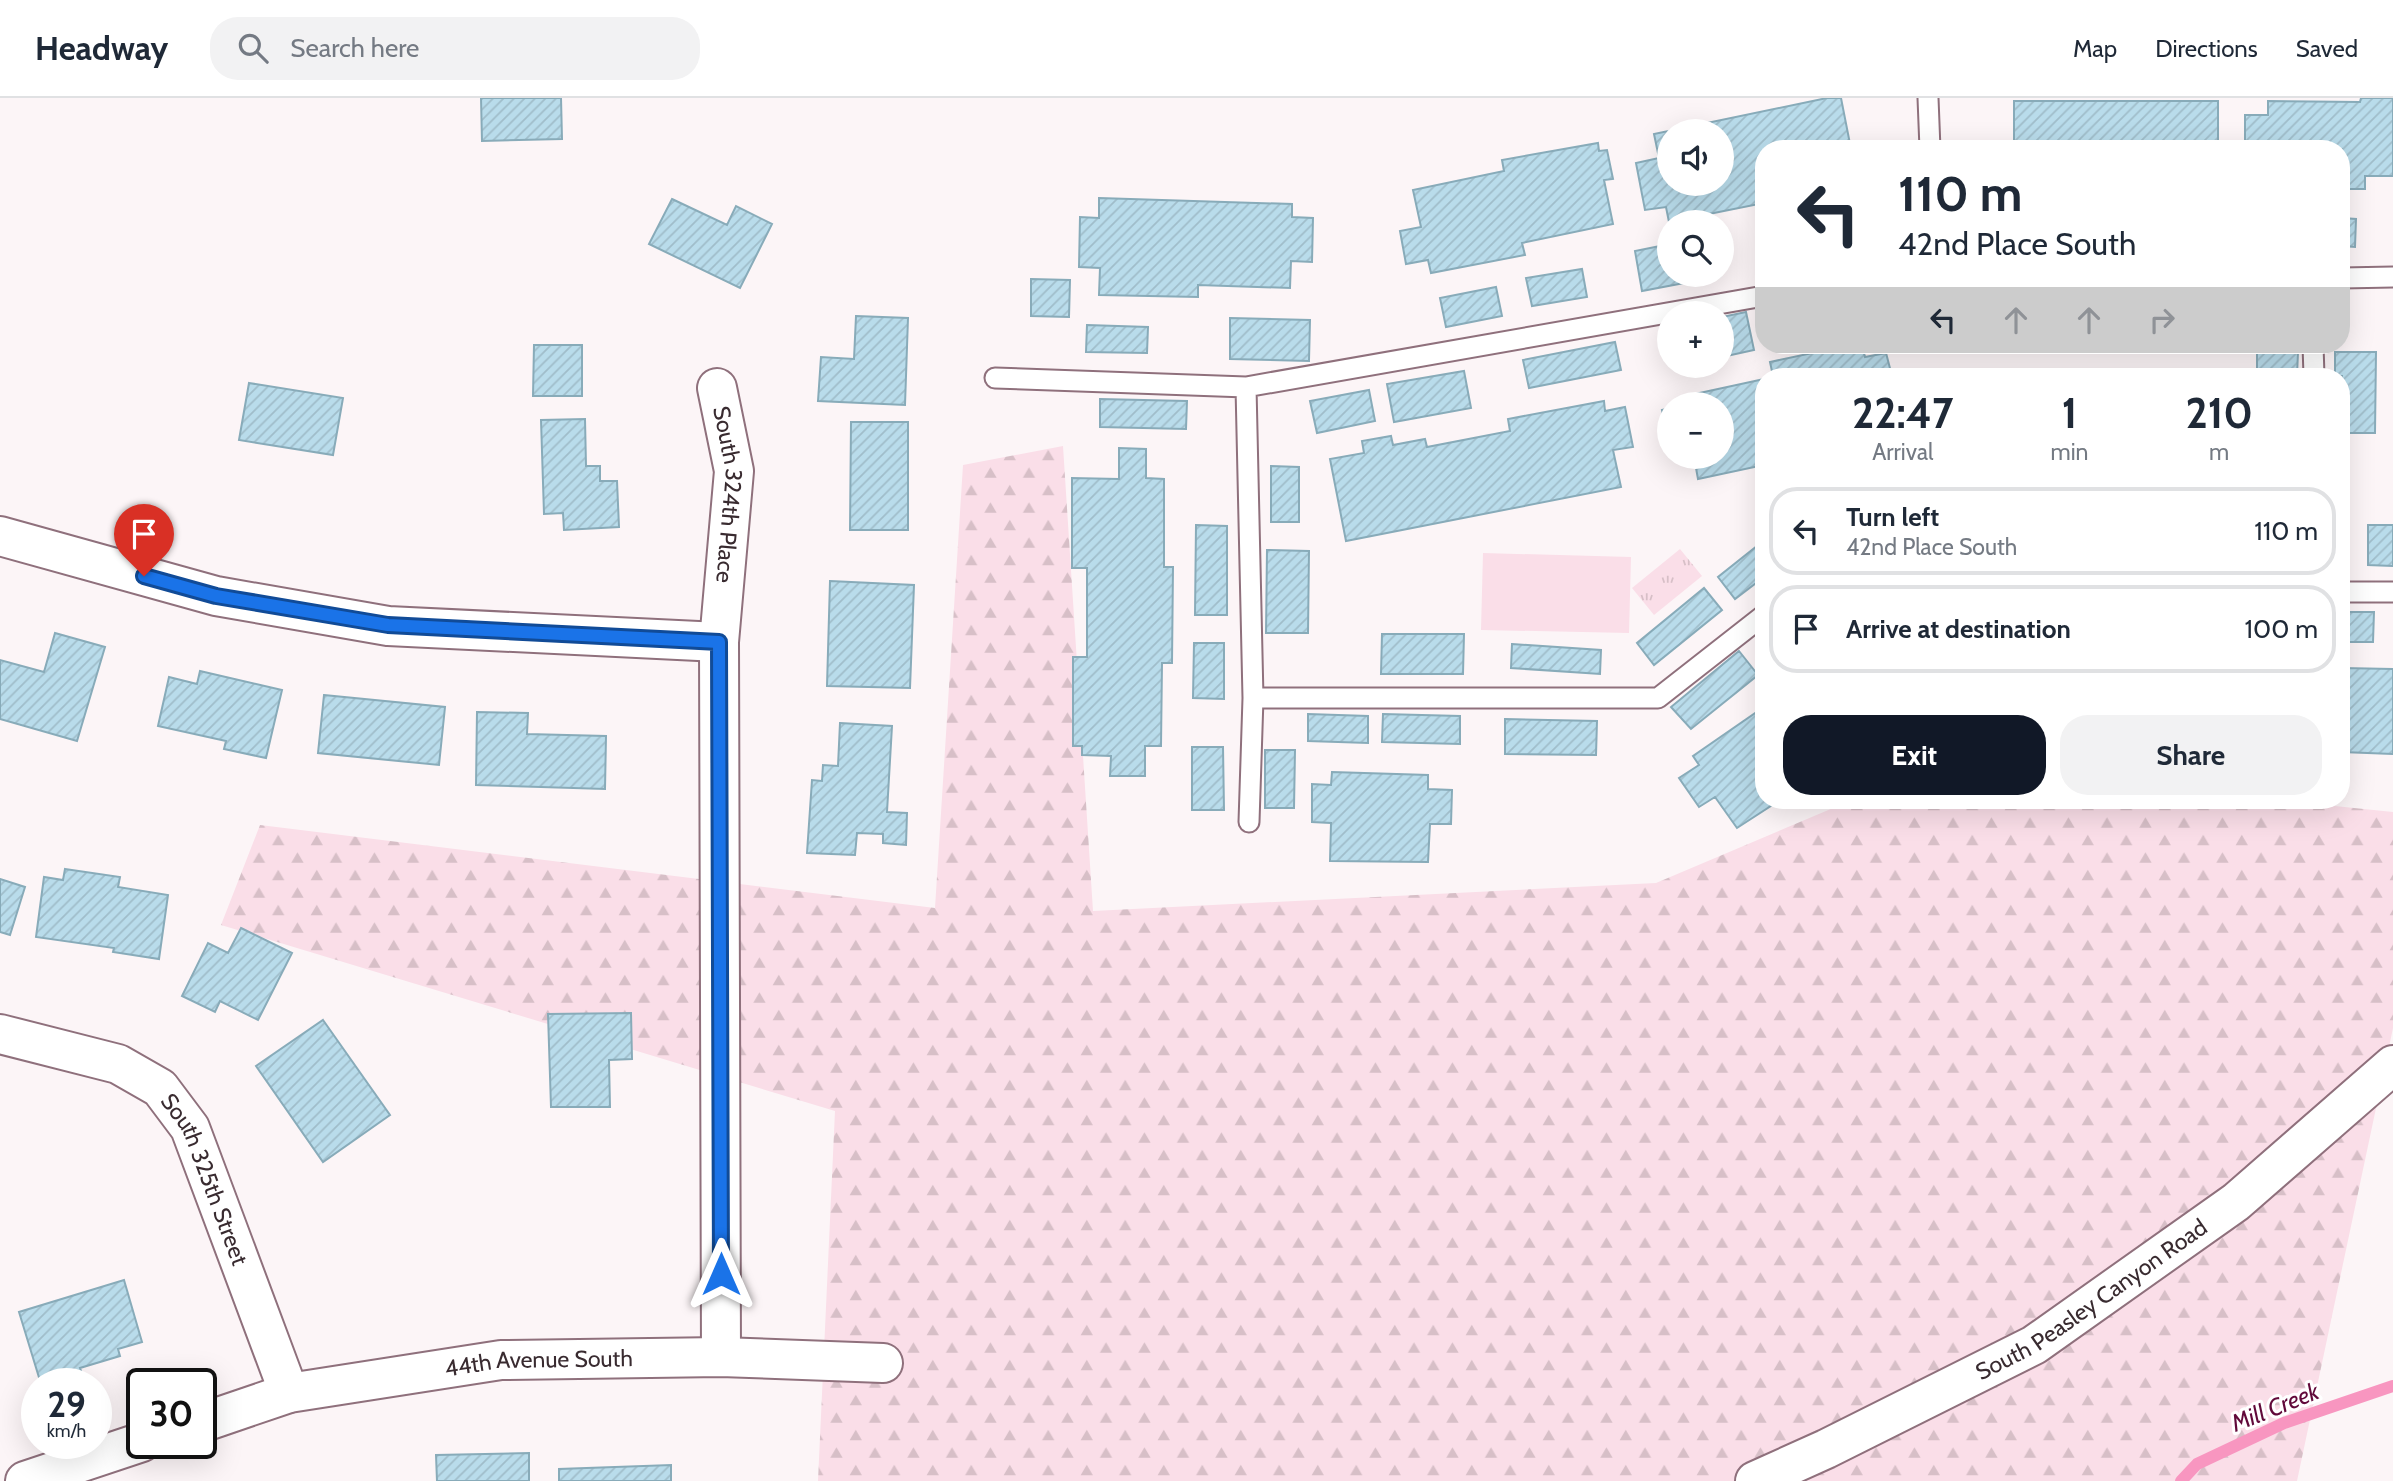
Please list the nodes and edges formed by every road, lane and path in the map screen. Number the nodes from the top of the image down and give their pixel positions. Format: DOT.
graph roads {
  1 [pos="1928,98"];
  2 [pos="1930,140"];
  3 [pos="2393,277"];
  4 [pos="2350,278"];
  5 [pos="1755,298"];
  6 [pos="995,378"];
  7 [pos="1246,387"];
  8 [pos="717,388"];
  9 [pos="0,536"];
  10 [pos="2350,592"];
  11 [pos="2393,592"];
  12 [pos="1755,622"];
  13 [pos="719,642"];
  14 [pos="1253,698"];
  15 [pos="1249,822"];
  16 [pos="0,1034"];
  17 [pos="2393,1065"];
  18 [pos="721,1357"];
  19 [pos="883,1363"];
  20 [pos="289,1394"];
  21 [pos="217,1418"];
  22 [pos="126,1447"];
  23 [pos="25,1481"];
  24 [pos="1755,1481"];
  1 -- 2 [label="lane"];
  3 -- 4 [label="lane"];
  5 -- 7 [label="lane"];
  6 -- 7 [label="lane"];
  7 -- 14 [label="lane"];
  8 -- 13 [label="street, South 324th Place"];
  9 -- 13 [label="street"];
  10 -- 11 [label="lane"];
  12 -- 14 [label="lane"];
  13 -- 18 [label="street, South 324th Place"];
  14 -- 15 [label="lane"];
  16 -- 20 [label="street, South 325th Street"];
  17 -- 24 [label="street, South Peasley Canyon Road"];
  18 -- 19 [label="street, 44th Avenue South"];
  18 -- 20 [label="street, 44th Avenue South"];
  20 -- 21 [label="street, 44th Avenue South"];
  22 -- 23 [label="street"];
}
